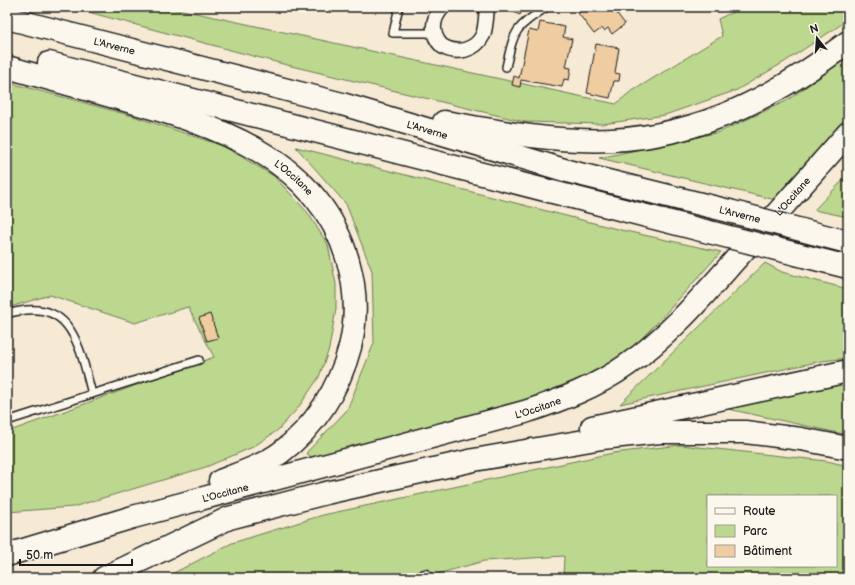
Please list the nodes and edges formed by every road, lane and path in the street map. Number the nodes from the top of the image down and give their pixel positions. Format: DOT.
graph roads {
  1 [pos="399,7"];
  2 [pos="443,7"];
  3 [pos="487,7"];
  4 [pos="547,7"];
  5 [pos="7,18"];
  6 [pos="434,33"];
  7 [pos="848,42"];
  8 [pos="7,53"];
  9 [pos="7,67"];
  10 [pos="506,67"];
  11 [pos="342,104"];
  12 [pos="848,133"];
  13 [pos="848,242"];
  14 [pos="848,267"];
  15 [pos="7,314"];
  16 [pos="199,360"];
  17 [pos="848,371"];
  18 [pos="92,394"];
  19 [pos="7,421"];
  20 [pos="848,448"];
  21 [pos="474,460"];
  22 [pos="133,517"];
  23 [pos="7,555"];
  24 [pos="104,578"];
  1 -- 6 [label="lane"];
  2 -- 6 [label="street"];
  3 -- 6 [label="street"];
  4 -- 10 [label="lane"];
  5 -- 11 [label="highway, L'Arverne"];
  7 -- 11 [label="highway"];
  8 -- 14 [label="highway, bridge"];
  9 -- 22 [label="highway, L'Occitane"];
  11 -- 13 [label="highway, L'Arverne, bridge"];
  12 -- 22 [label="highway, L'Occitane"];
  15 -- 18 [label="lane"];
  16 -- 18 [label="lane"];
  17 -- 21 [label="highway"];
  18 -- 19 [label="lane"];
  20 -- 21 [label="highway"];
  21 -- 24 [label="highway"];
  22 -- 23 [label="highway, L'Occitane"];
}
